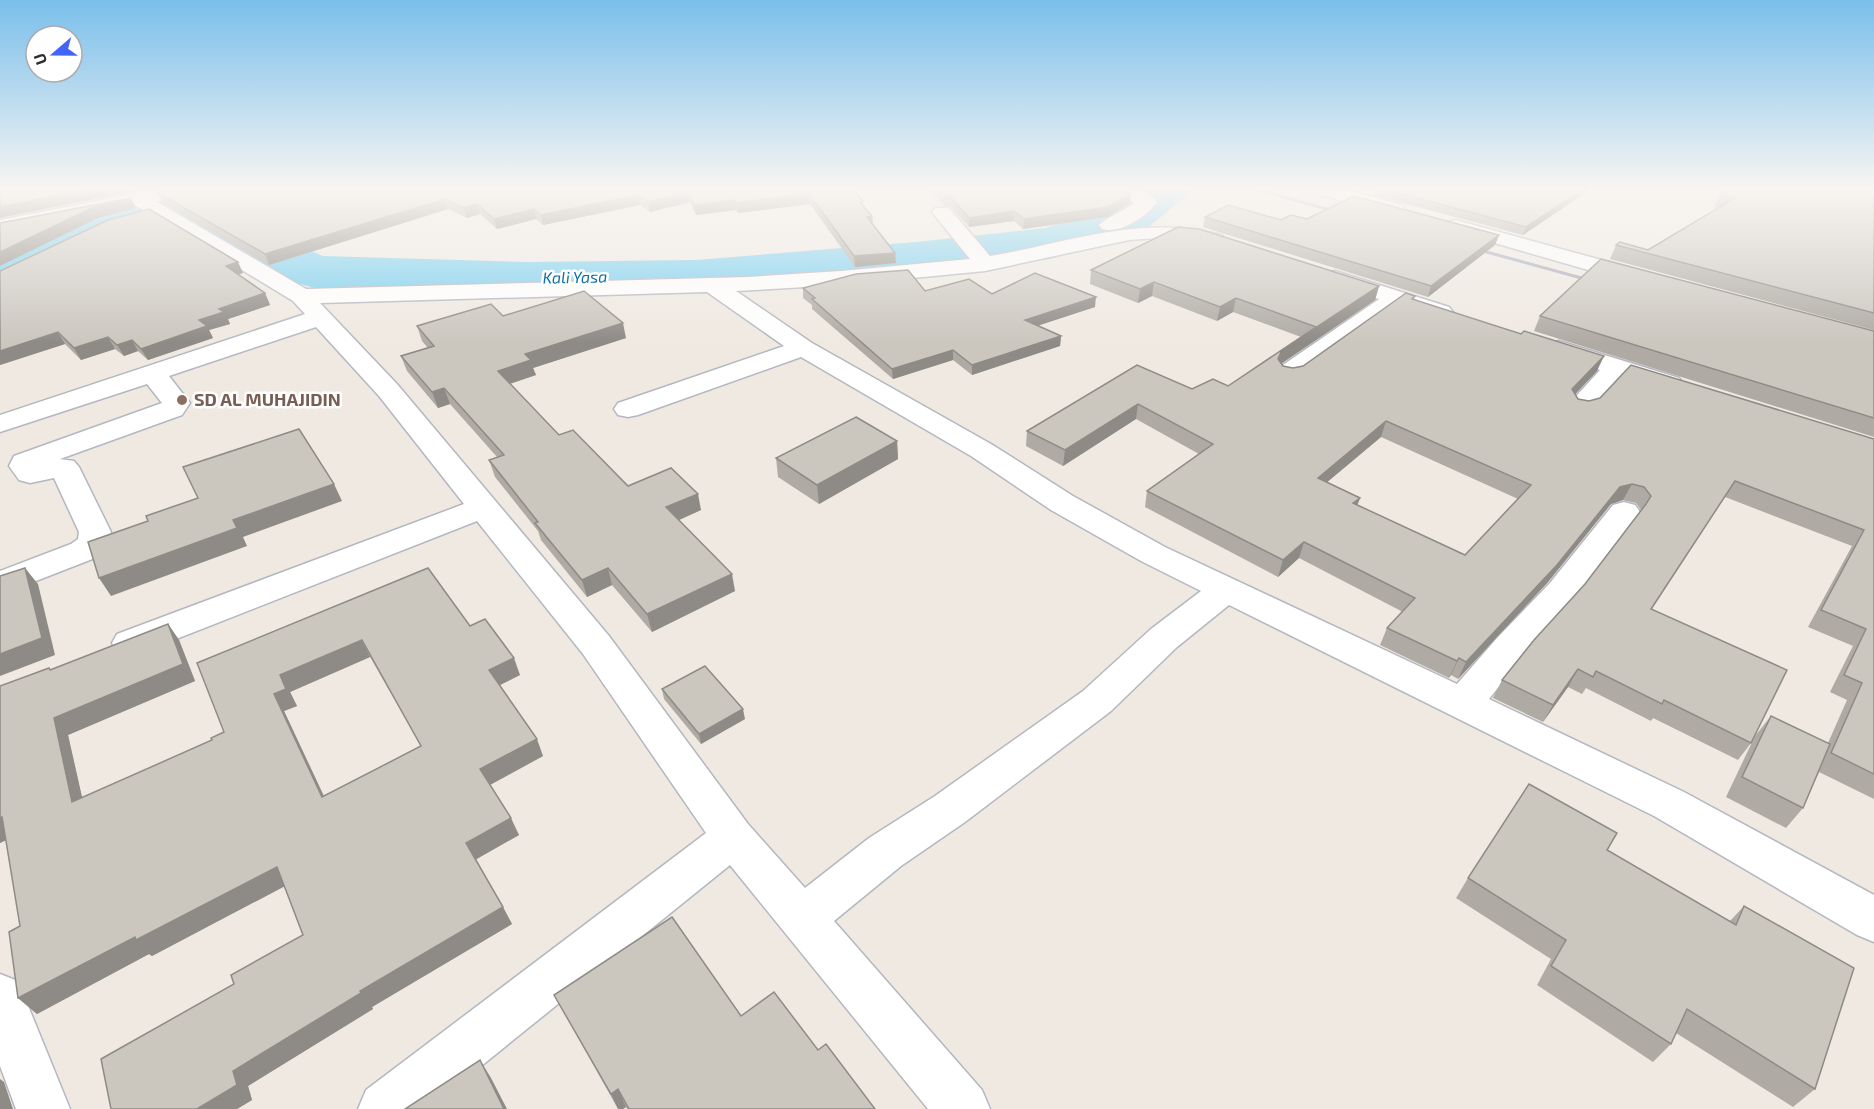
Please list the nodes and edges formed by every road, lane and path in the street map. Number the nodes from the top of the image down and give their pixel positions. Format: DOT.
graph roads {
  1 [pos="203,239"];
  2 [pos="964,239"];
  3 [pos="1079,239"];
  4 [pos="1213,239"];
  5 [pos="1503,239"];
  6 [pos="1232,245"];
  7 [pos="978,255"];
  8 [pos="1319,273"];
  9 [pos="1655,281"];
  10 [pos="712,285"];
  11 [pos="1396,298"];
  12 [pos="311,306"];
  13 [pos="1463,318"];
  14 [pos="1541,343"];
  15 [pos="802,348"];
  16 [pos="1618,368"];
  17 [pos="152,373"];
  18 [pos="1289,373"];
  19 [pos="1696,392"];
  20 [pos="1581,406"];
  21 [pos="628,409"];
  22 [pos="0,424"];
  23 [pos="484,507"];
  24 [pos="1624,512"];
  25 [pos="0,584"];
  26 [pos="1215,598"];
  27 [pos="99,655"];
  28 [pos="1462,705"];
  29 [pos="733,837"];
  30 [pos="802,918"];
  31 [pos="1874,920"];
  32 [pos="0,998"];
  33 [pos="43,1109"];
  34 [pos="385,1109"];
  35 [pos="963,1109"];
  1 -- 12 [label="street"];
  2 -- 7 [label="street"];
  3 -- 7 [label="street"];
  4 -- 6 [label="street"];
  5 -- 9 [label="street"];
  7 -- 10 [label="street"];
  8 -- 11 [label="street"];
  10 -- 12 [label="street"];
  10 -- 15 [label="street"];
  11 -- 13 [label="street"];
  11 -- 18 [label="street"];
  12 -- 17 [label="street"];
  12 -- 23 [label="street"];
  14 -- 16 [label="street"];
  15 -- 21 [label="street"];
  15 -- 26 [label="street"];
  16 -- 19 [label="street"];
  16 -- 20 [label="street"];
  17 -- 22 [label="street"];
  17 -- 25 [label="street"];
  23 -- 27 [label="street"];
  23 -- 29 [label="street"];
  24 -- 28 [label="street"];
  26 -- 28 [label="street"];
  26 -- 30 [label="street"];
  28 -- 31 [label="street"];
  29 -- 30 [label="street"];
  29 -- 34 [label="street"];
  30 -- 35 [label="street"];
  32 -- 33 [label="street"];
}
